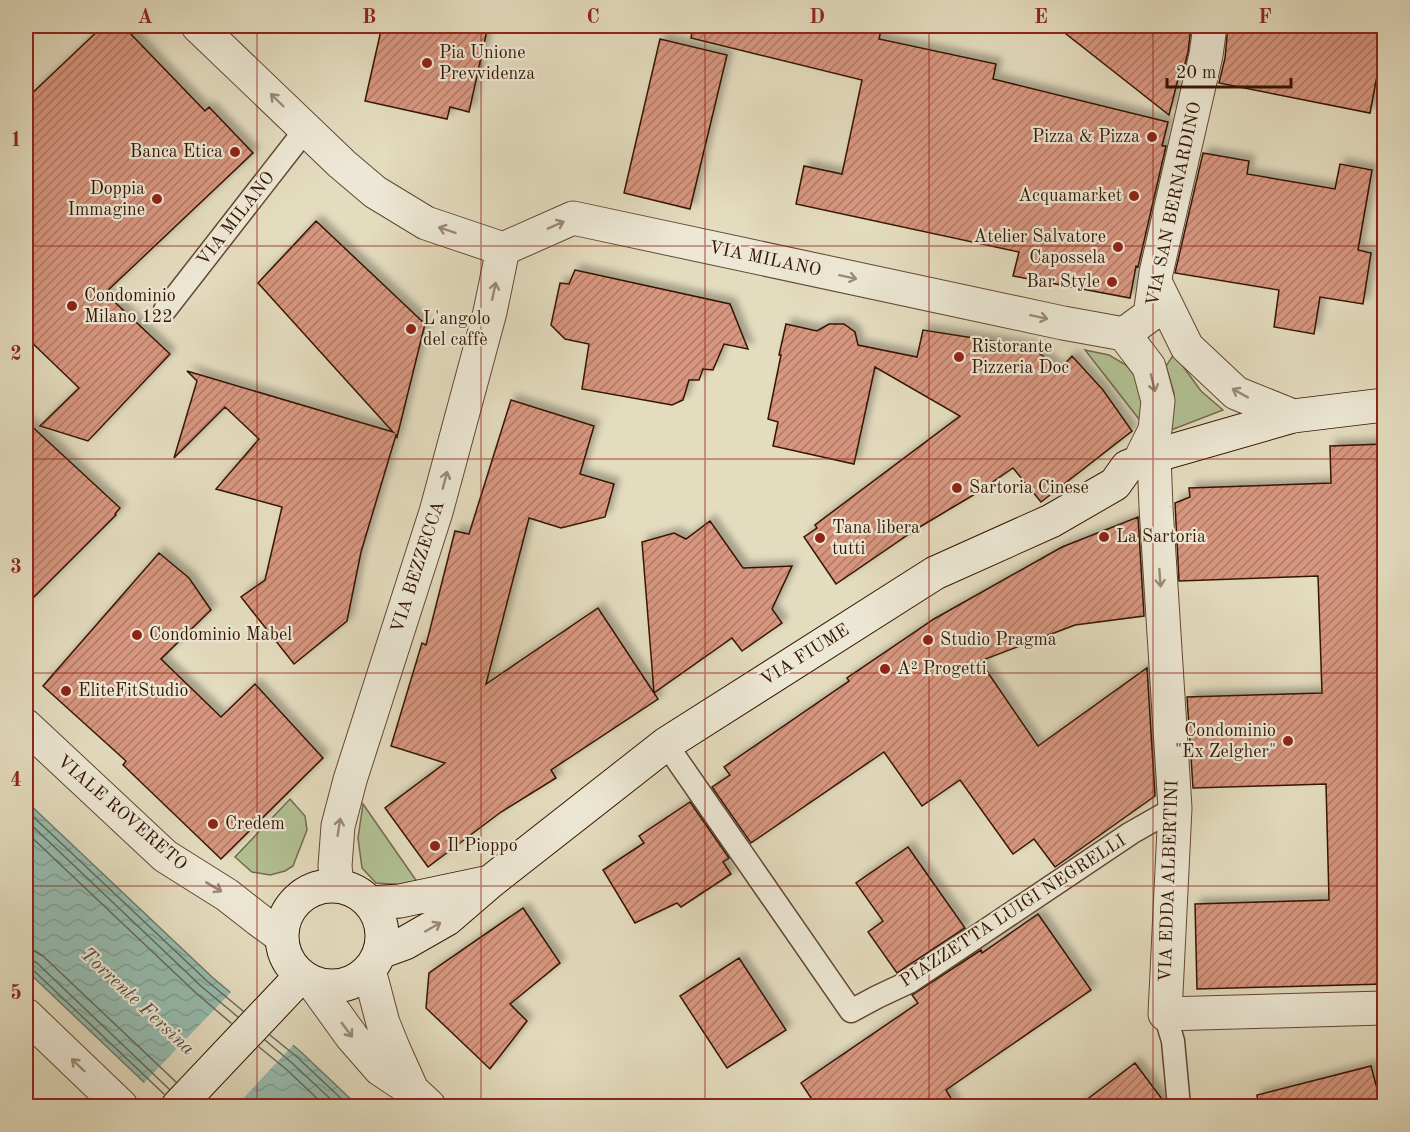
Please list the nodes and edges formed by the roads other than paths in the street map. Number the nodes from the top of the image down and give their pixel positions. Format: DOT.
graph roads {
  1 [pos="198,26"];
  2 [pos="1210,26"];
  3 [pos="306,129"];
  4 [pos="502,249"];
  5 [pos="1155,282"];
  6 [pos="165,310"];
  7 [pos="1124,334"];
  8 [pos="1384,405"];
  9 [pos="1293,416"];
  10 [pos="1147,459"];
  11 [pos="26,726"];
  12 [pos="666,744"];
  13 [pos="1175,808"];
  14 [pos="490,882"];
  15 [pos="338,885"];
  16 [pos="371,903"];
  17 [pos="281,936"];
  18 [pos="374,961"];
  19 [pos="307,980"];
  20 [pos="1384,1008"];
  21 [pos="1165,1014"];
  22 [pos="26,1016"];
  23 [pos="421,1099"];
  24 [pos="121,1107"];
  25 [pos="178,1107"];
  26 [pos="1179,1107"];
  3 -- 1 [label="street, one-way"];
  2 -- 5 [label="street, VIA SAN BERNARDINO"];
  4 -- 3 [label="street, one-way"];
  3 -- 6 [label="lane, VIA MILANO"];
  4 -- 7 [label="street, VIA MILANO, one-way"];
  15 -- 4 [label="street, VIA BEZZECCA, one-way"];
  5 -- 7 [label="street, VIA SAN BERNARDINO"];
  9 -- 5 [label="street, one-way"];
  7 -- 10 [label="street, one-way"];
  8 -- 9 [label="street"];
  9 -- 10 [label="street"];
  10 -- 12 [label="street, VIA FIUME"];
  10 -- 13 [label="street, VIA EDDA ALBERTINI, one-way"];
  11 -- 17 [label="street, VIALE ROVERETO, one-way"];
  12 -- 13 [label="lane, PIAZZETTA LUIGI NEGRELLI"];
  12 -- 14 [label="street, VIA FIUME"];
  13 -- 21 [label="street, VIA EDDA ALBERTINI"];
  14 -- 16 [label="street, VIA FIUME"];
  18 -- 14 [label="street, VIA FIUME, one-way"];
  15 -- 16 [label="street"];
  15 -- 17 [label="street"];
  16 -- 18 [label="street"];
  17 -- 19 [label="street"];
  18 -- 19 [label="street"];
  18 -- 23 [label="street"];
  19 -- 23 [label="street, one-way"];
  19 -- 25 [label="street"];
  20 -- 21 [label="street"];
  21 -- 26 [label="lane"];
  24 -- 22 [label="street, one-way"];
}
